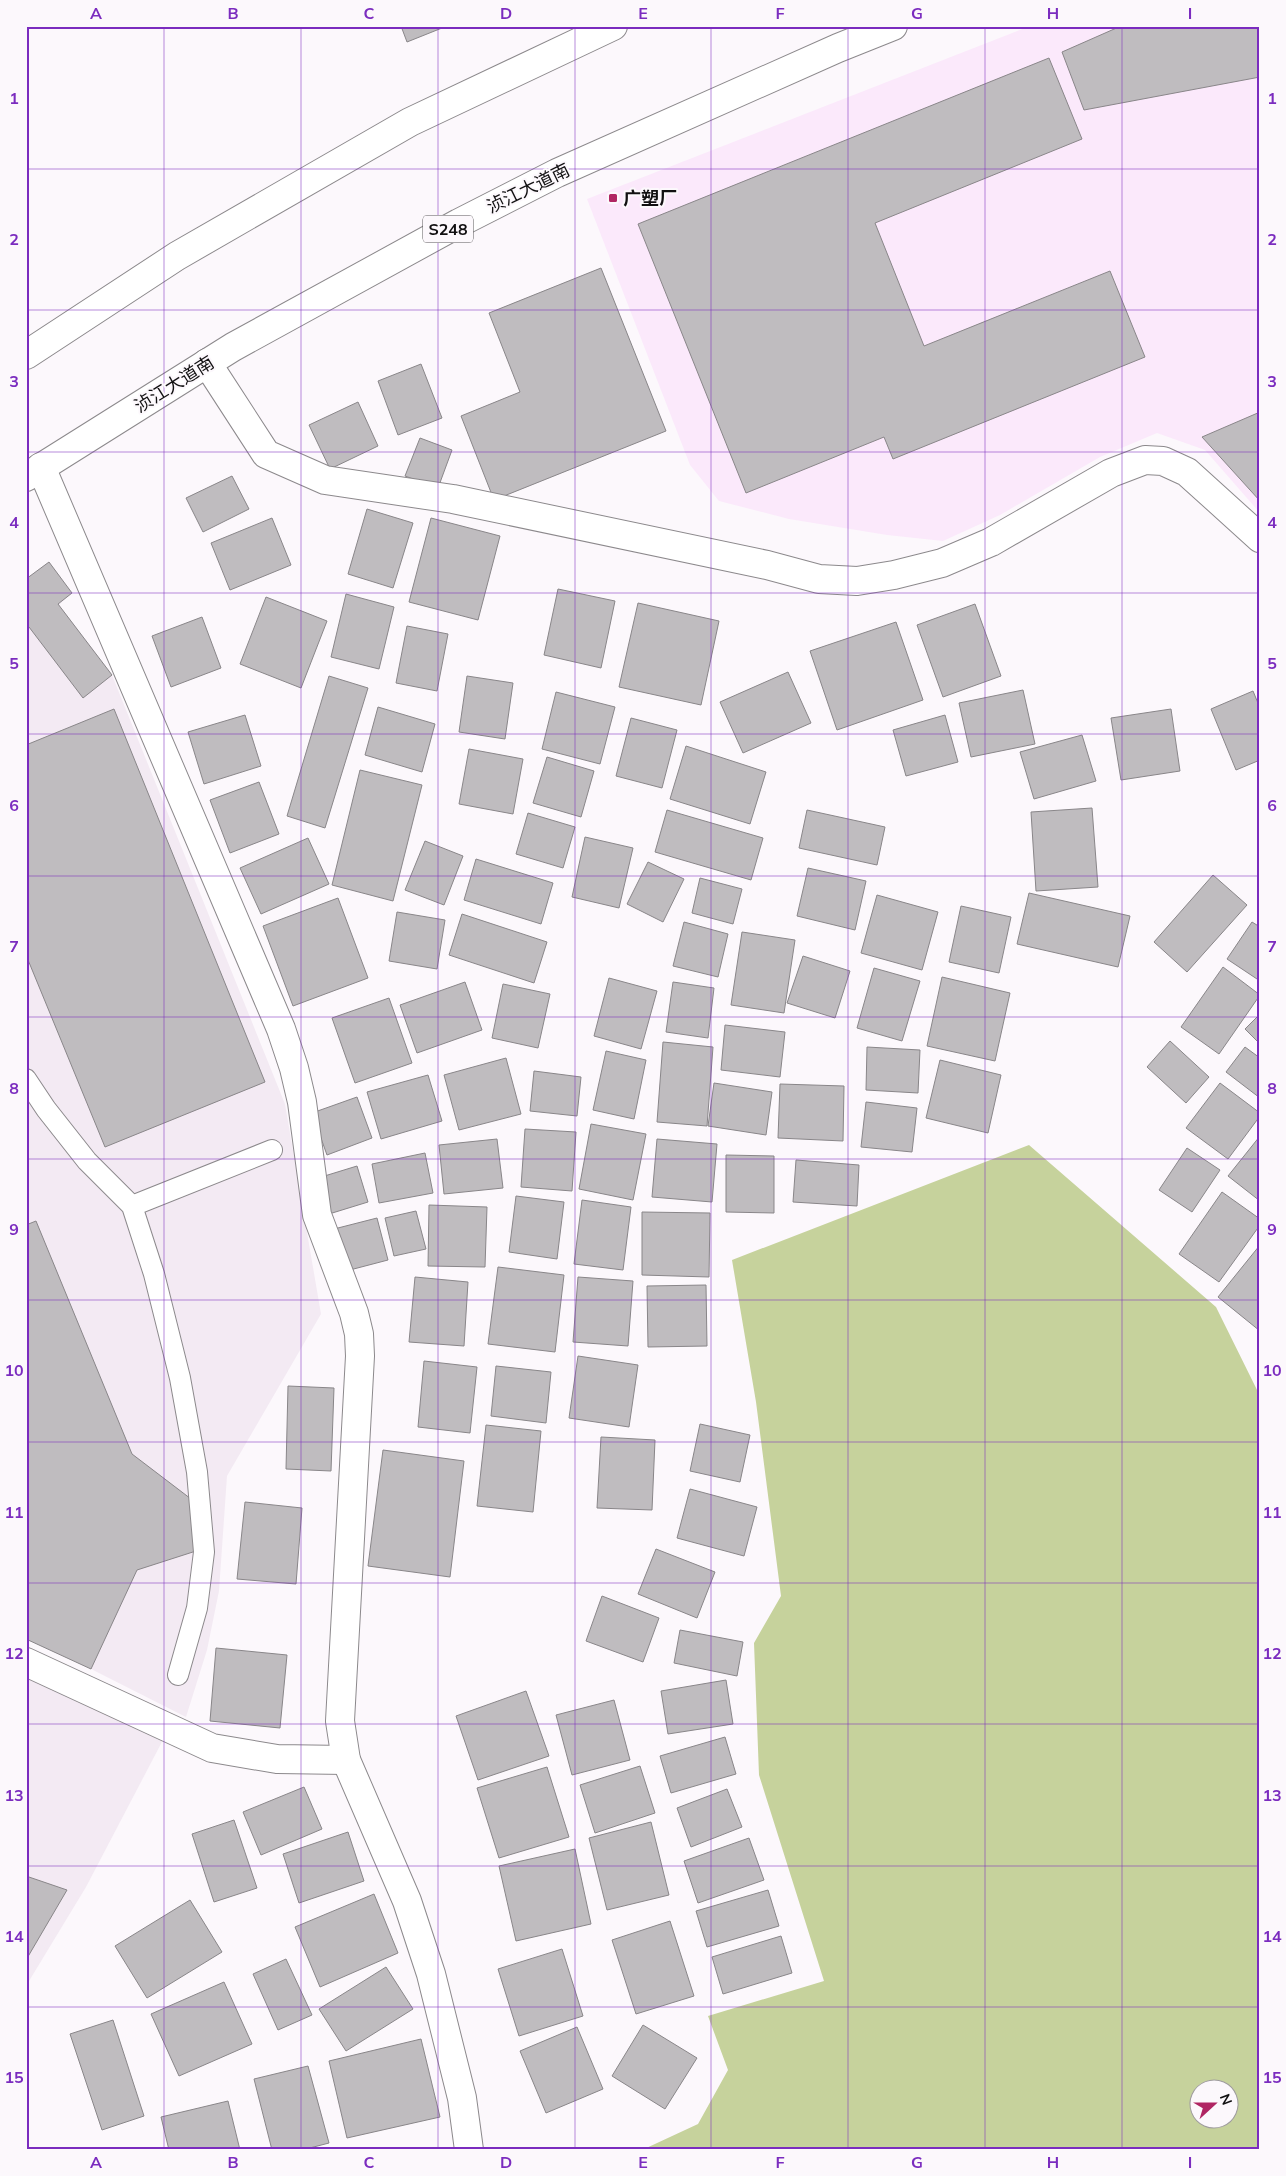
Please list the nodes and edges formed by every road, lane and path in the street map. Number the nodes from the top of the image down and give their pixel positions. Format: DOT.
graph roads {
  1 [pos="613,26"];
  2 [pos="893,26"];
  3 [pos="26,355"];
  4 [pos="207,363"];
  5 [pos="34,472"];
  6 [pos="1260,538"];
  7 [pos="27,1083"];
  8 [pos="272,1150"];
  9 [pos="132,1206"];
  10 [pos="26,1662"];
  11 [pos="178,1676"];
  12 [pos="346,1760"];
  13 [pos="468,2150"];
  1 -- 3 [label="street"];
  2 -- 4 [label="street, 浈江大道南 / S248"];
  4 -- 5 [label="street, 浈江大道南 / S248"];
  4 -- 6 [label="street"];
  5 -- 12 [label="street"];
  7 -- 9 [label="lane"];
  8 -- 9 [label="lane"];
  9 -- 11 [label="lane"];
  10 -- 12 [label="street"];
  12 -- 13 [label="street"];
}
